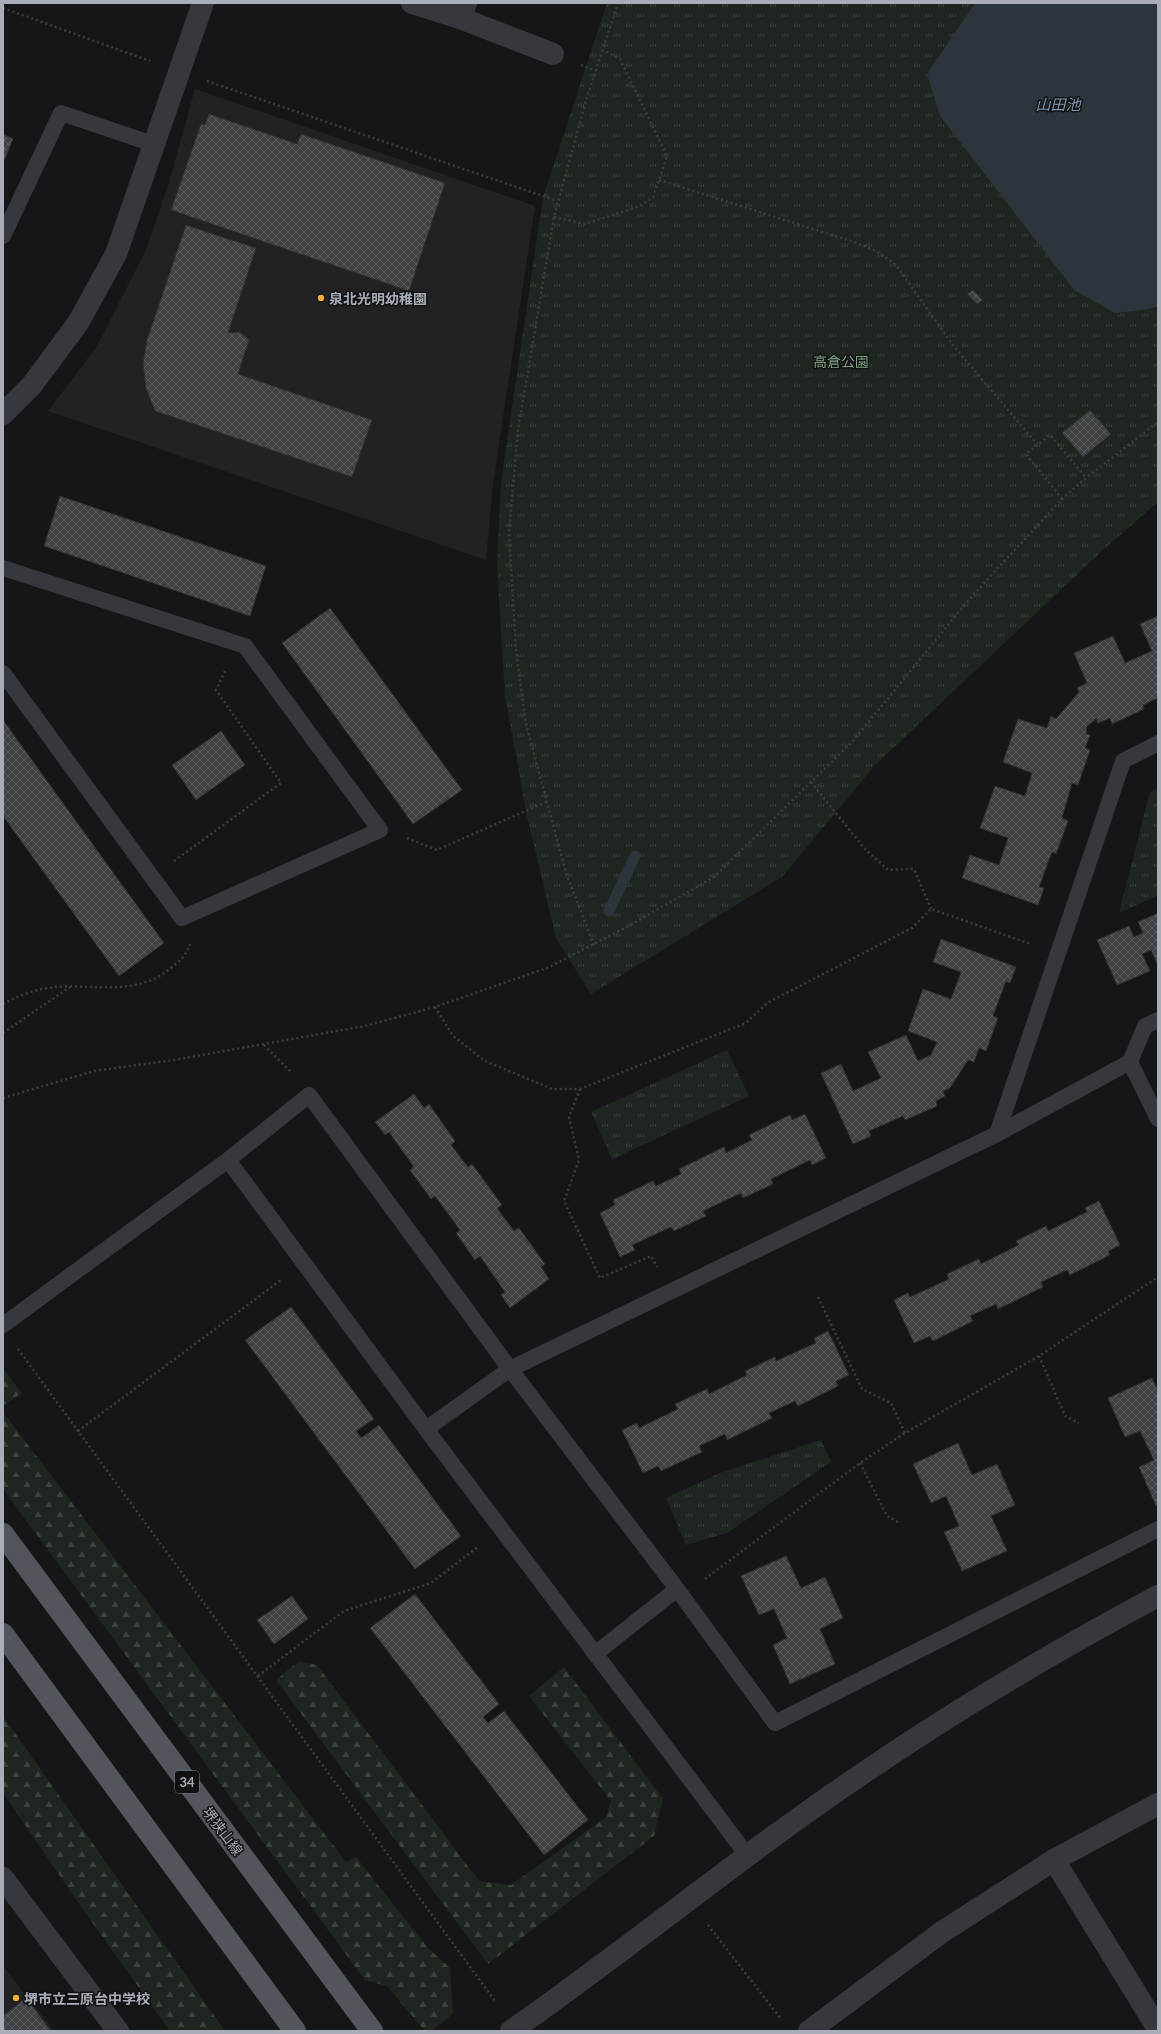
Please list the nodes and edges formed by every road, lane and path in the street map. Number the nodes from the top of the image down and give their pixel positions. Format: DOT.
graph roads {
  1 [pos="204,3"];
  2 [pos="412,3"];
  3 [pos="618,3"];
  4 [pos="3,8"];
  5 [pos="463,11"];
  6 [pos="603,50"];
  7 [pos="552,54"];
  8 [pos="179,72"];
  9 [pos="153,144"];
  10 [pos="659,180"];
  11 [pos="557,200"];
  12 [pos="554,216"];
  13 [pos="3,236"];
  14 [pos="3,414"];
  15 [pos="1158,422"];
  16 [pos="1037,444"];
  17 [pos="1086,478"];
  18 [pos="1062,499"];
  19 [pos="3,568"];
  20 [pos="239,644"];
  21 [pos="3,673"];
  22 [pos="1158,743"];
  23 [pos="811,782"];
  24 [pos="546,802"];
  25 [pos="380,830"];
  26 [pos="153,877"];
  27 [pos="931,909"];
  28 [pos="182,918"];
  29 [pos="594,945"];
  30 [pos="1058,953"];
  31 [pos="70,987"];
  32 [pos="3,1004"];
  33 [pos="435,1007"];
  34 [pos="1158,1020"];
  35 [pos="3,1033"];
  36 [pos="263,1045"];
  37 [pos="1130,1062"];
  38 [pos="580,1089"];
  39 [pos="309,1095"];
  40 [pos="3,1098"];
  41 [pos="1158,1119"];
  42 [pos="997,1134"];
  43 [pos="228,1160"];
  44 [pos="304,1263"];
  45 [pos="1158,1276"];
  46 [pos="670,1292"];
  47 [pos="818,1297"];
  48 [pos="3,1325"];
  49 [pos="16,1345"];
  50 [pos="1039,1356"];
  51 [pos="510,1369"];
  52 [pos="1079,1423"];
  53 [pos="426,1429"];
  54 [pos="78,1431"];
  55 [pos="905,1433"];
  56 [pos="860,1463"];
  57 [pos="898,1522"];
  58 [pos="502,1529"];
  59 [pos="1158,1529"];
  60 [pos="3,1534"];
  61 [pos="679,1592"];
  62 [pos="1158,1596"];
  63 [pos="3,1634"];
  64 [pos="595,1654"];
  65 [pos="258,1676"];
  66 [pos="1158,1804"];
  67 [pos="747,1855"];
  68 [pos="1054,1860"];
  69 [pos="3,1878"];
  70 [pos="708,1925"];
  71 [pos="495,2001"];
  72 [pos="786,2025"];
  73 [pos="519,2029"];
  74 [pos="1158,2029"];
  75 [pos="118,2031"];
  76 [pos="295,2031"];
  77 [pos="372,2031"];
  78 [pos="809,2031"];
  1 -- 8 [label="street"];
  2 -- 5 [label="street"];
  3 -- 6 [label="path"];
  4 -- 8 [label="path"];
  5 -- 7 [label="street"];
  6 -- 10 [label="path"];
  6 -- 11 [label="path"];
  8 -- 9 [label="street"];
  8 -- 11 [label="path"];
  9 -- 13 [label="lane"];
  9 -- 14 [label="street"];
  10 -- 12 [label="path"];
  10 -- 16 [label="path"];
  11 -- 12 [label="path"];
  12 -- 24 [label="path"];
  15 -- 17 [label="path"];
  16 -- 17 [label="path"];
  16 -- 18 [label="path"];
  17 -- 18 [label="path"];
  18 -- 23 [label="path"];
  19 -- 20 [label="lane"];
  20 -- 25 [label="lane"];
  20 -- 26 [label="path"];
  21 -- 26 [label="lane"];
  22 -- 30 [label="lane"];
  23 -- 27 [label="path"];
  23 -- 29 [label="path"];
  24 -- 25 [label="path"];
  24 -- 29 [label="path"];
  25 -- 28 [label="lane"];
  26 -- 28 [label="lane"];
  27 -- 30 [label="path"];
  27 -- 38 [label="path"];
  28 -- 31 [label="path"];
  29 -- 33 [label="path"];
  30 -- 42 [label="lane"];
  31 -- 32 [label="path"];
  31 -- 35 [label="path"];
  33 -- 36 [label="path"];
  33 -- 38 [label="path"];
  34 -- 37 [label="lane"];
  36 -- 39 [label="path"];
  36 -- 40 [label="path"];
  37 -- 41 [label="lane"];
  37 -- 42 [label="lane"];
  38 -- 46 [label="path"];
  39 -- 43 [label="lane"];
  39 -- 51 [label="lane"];
  42 -- 46 [label="lane"];
  43 -- 44 [label="lane"];
  43 -- 48 [label="lane"];
  44 -- 53 [label="lane"];
  44 -- 54 [label="path"];
  45 -- 50 [label="path"];
  46 -- 51 [label="lane"];
  47 -- 55 [label="path"];
  49 -- 54 [label="path"];
  50 -- 52 [label="path"];
  50 -- 55 [label="path"];
  51 -- 53 [label="lane"];
  51 -- 61 [label="lane"];
  53 -- 58 [label="lane"];
  54 -- 65 [label="path"];
  55 -- 56 [label="path"];
  56 -- 57 [label="path"];
  56 -- 61 [label="path"];
  58 -- 64 [label="lane"];
  58 -- 65 [label="path"];
  59 -- 61 [label="lane"];
  60 -- 77 [label="main road, 堺狭山線 / 34"];
  61 -- 64 [label="lane"];
  62 -- 67 [label="street"];
  63 -- 76 [label="main road"];
  64 -- 67 [label="lane"];
  65 -- 71 [label="path"];
  66 -- 68 [label="street"];
  67 -- 73 [label="street"];
  68 -- 74 [label="street"];
  68 -- 78 [label="street"];
  69 -- 75 [label="street"];
  70 -- 72 [label="path"];
}
